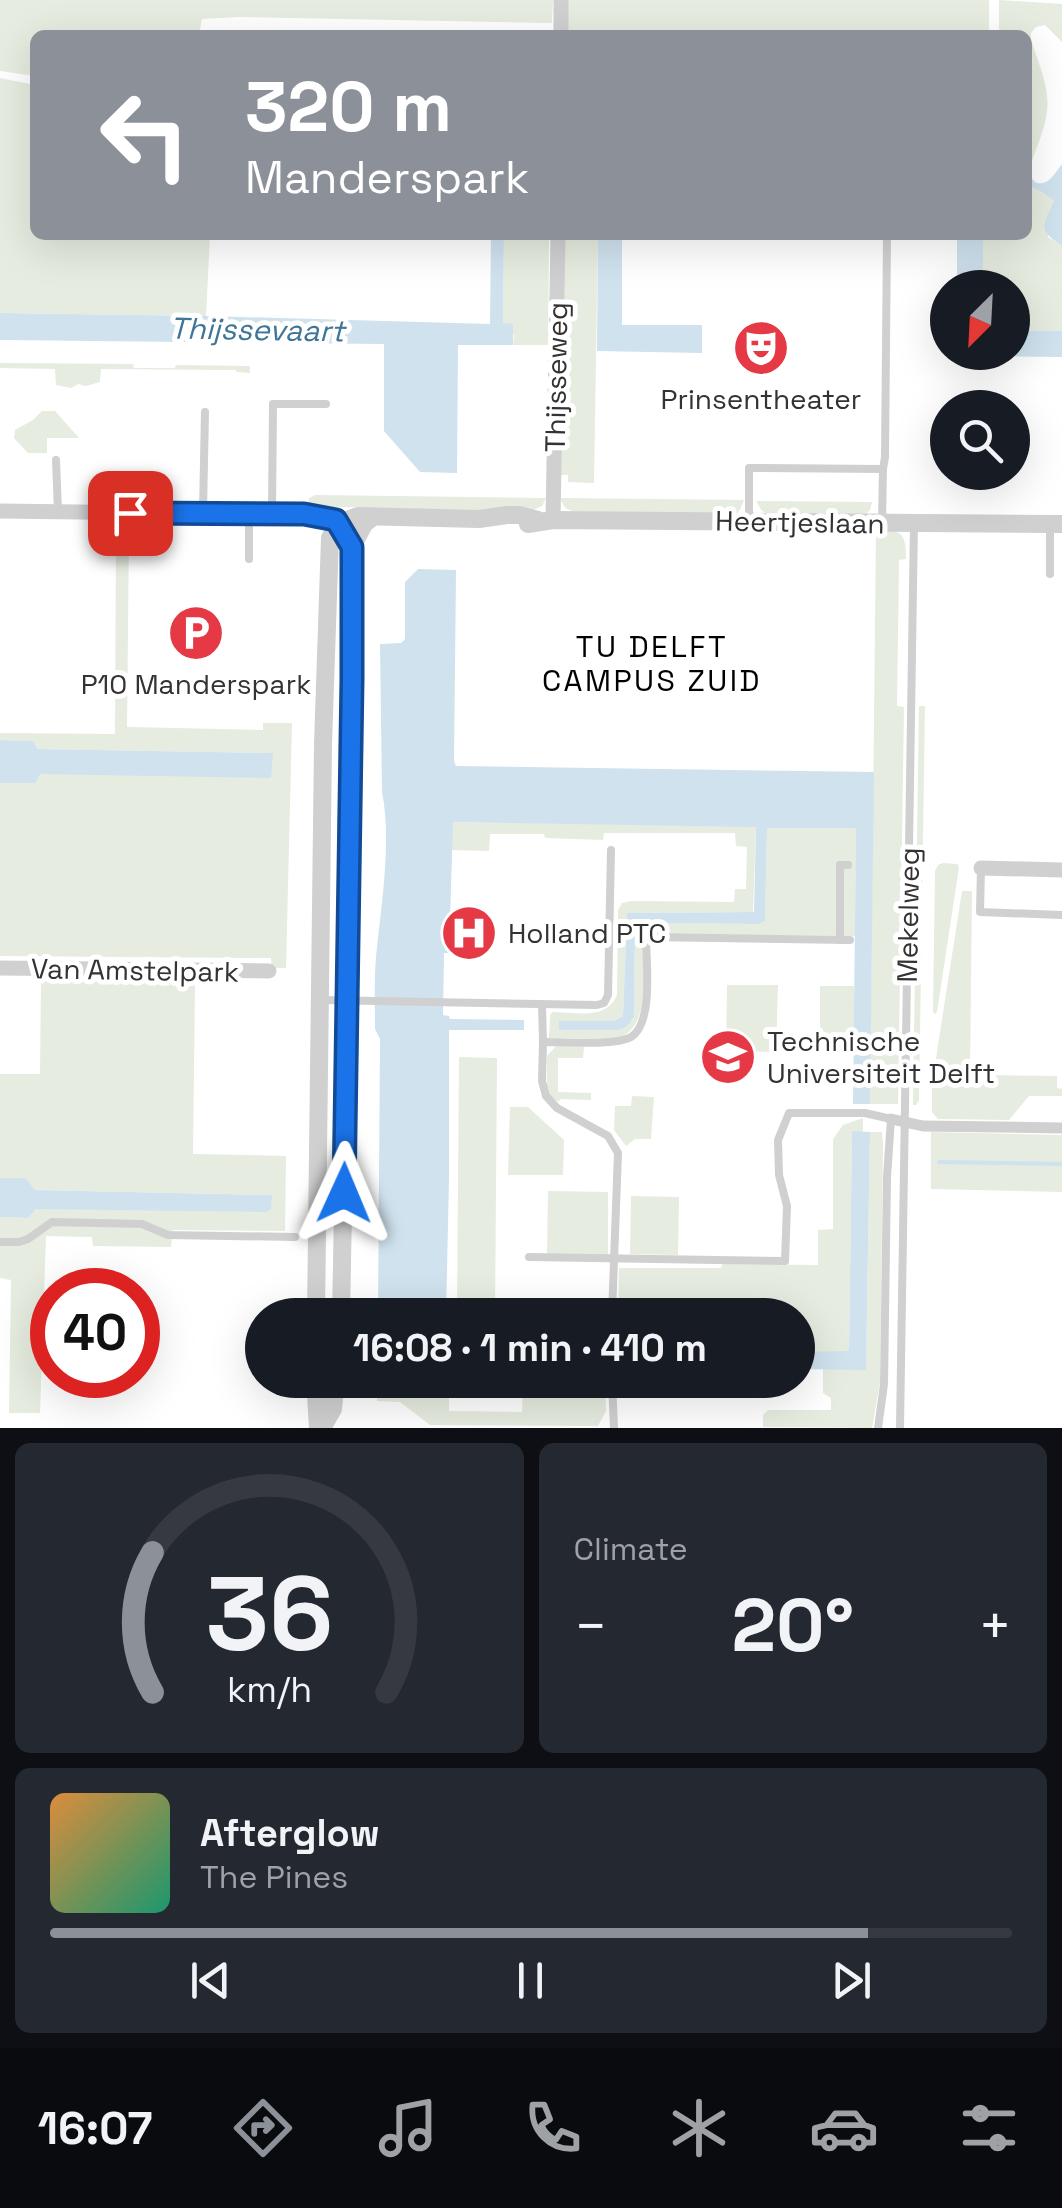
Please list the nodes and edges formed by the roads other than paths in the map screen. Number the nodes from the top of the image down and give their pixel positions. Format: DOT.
graph roads {
  1 [pos="561,0"];
  2 [pos="560,30"];
  3 [pos="558,240"];
  4 [pos="887,240"];
  5 [pos="326,404"];
  6 [pos="205,412"];
  7 [pos="56,460"];
  8 [pos="883,470"];
  9 [pos="0,512"];
  10 [pos="58,512"];
  11 [pos="202,514"];
  12 [pos="250,514"];
  13 [pos="272,514"];
  14 [pos="374,517"];
  15 [pos="546,520"];
  16 [pos="749,521"];
  17 [pos="882,522"];
  18 [pos="914,522"];
  19 [pos="339,523"];
  20 [pos="1056,524"];
  21 [pos="352,547"];
  22 [pos="249,560"];
  23 [pos="1050,574"];
  24 [pos="610,850"];
  25 [pos="848,865"];
  26 [pos="981,868"];
  27 [pos="1062,870"];
  28 [pos="1062,914"];
  29 [pos="0,968"];
  30 [pos="270,972"];
  31 [pos="320,1000"];
  32 [pos="346,1002"];
  33 [pos="542,1005"];
  34 [pos="543,1042"];
  35 [pos="891,1119"];
  36 [pos="905,1122"];
  37 [pos="1062,1128"];
  38 [pos="295,1237"];
  39 [pos="0,1242"];
  40 [pos="529,1257"];
  41 [pos="613,1258"];
  42 [pos="316,1298"];
  43 [pos="341,1298"];
  44 [pos="612,1298"];
  45 [pos="317,1398"];
  46 [pos="334,1398"];
  47 [pos="613,1398"];
  48 [pos="320,1428"];
  49 [pos="614,1428"];
  50 [pos="878,1428"];
  51 [pos="900,1428"];
  1 -- 2 [label="street"];
  3 -- 15 [label="street, Thijsseweg"];
  4 -- 8 [label="lane"];
  5 -- 13 [label="lane"];
  6 -- 11 [label="lane"];
  7 -- 10 [label="lane"];
  8 -- 16 [label="lane"];
  8 -- 17 [label="lane"];
  9 -- 10 [label="street"];
  10 -- 11 [label="street"];
  11 -- 12 [label="street"];
  12 -- 13 [label="street"];
  12 -- 22 [label="lane"];
  13 -- 19 [label="street"];
  14 -- 15 [label="street, Heertjeslaan"];
  14 -- 19 [label="street, Heertjeslaan"];
  14 -- 21 [label="street"];
  15 -- 16 [label="street, Heertjeslaan"];
  16 -- 17 [label="street, Heertjeslaan"];
  17 -- 18 [label="street, Heertjeslaan"];
  18 -- 20 [label="street, Heertjeslaan"];
  18 -- 36 [label="lane, Mekelweg"];
  19 -- 21 [label="street"];
  19 -- 31 [label="street"];
  20 -- 23 [label="lane"];
  21 -- 32 [label="street"];
  24 -- 33 [label="lane"];
  25 -- 34 [label="lane"];
  26 -- 27 [label="street"];
  26 -- 28 [label="lane"];
  29 -- 30 [label="street, Van Amstelpark"];
  31 -- 32 [label="lane"];
  31 -- 42 [label="street"];
  32 -- 33 [label="lane"];
  32 -- 43 [label="street"];
  33 -- 34 [label="lane"];
  34 -- 41 [label="lane"];
  35 -- 36 [label="street"];
  35 -- 41 [label="lane"];
  35 -- 50 [label="lane"];
  36 -- 37 [label="street"];
  36 -- 51 [label="lane, Mekelweg"];
  38 -- 39 [label="lane"];
  40 -- 41 [label="lane"];
  41 -- 44 [label="lane"];
  45 -- 48 [label="street"];
  46 -- 48 [label="street"];
  47 -- 49 [label="lane"];
}
